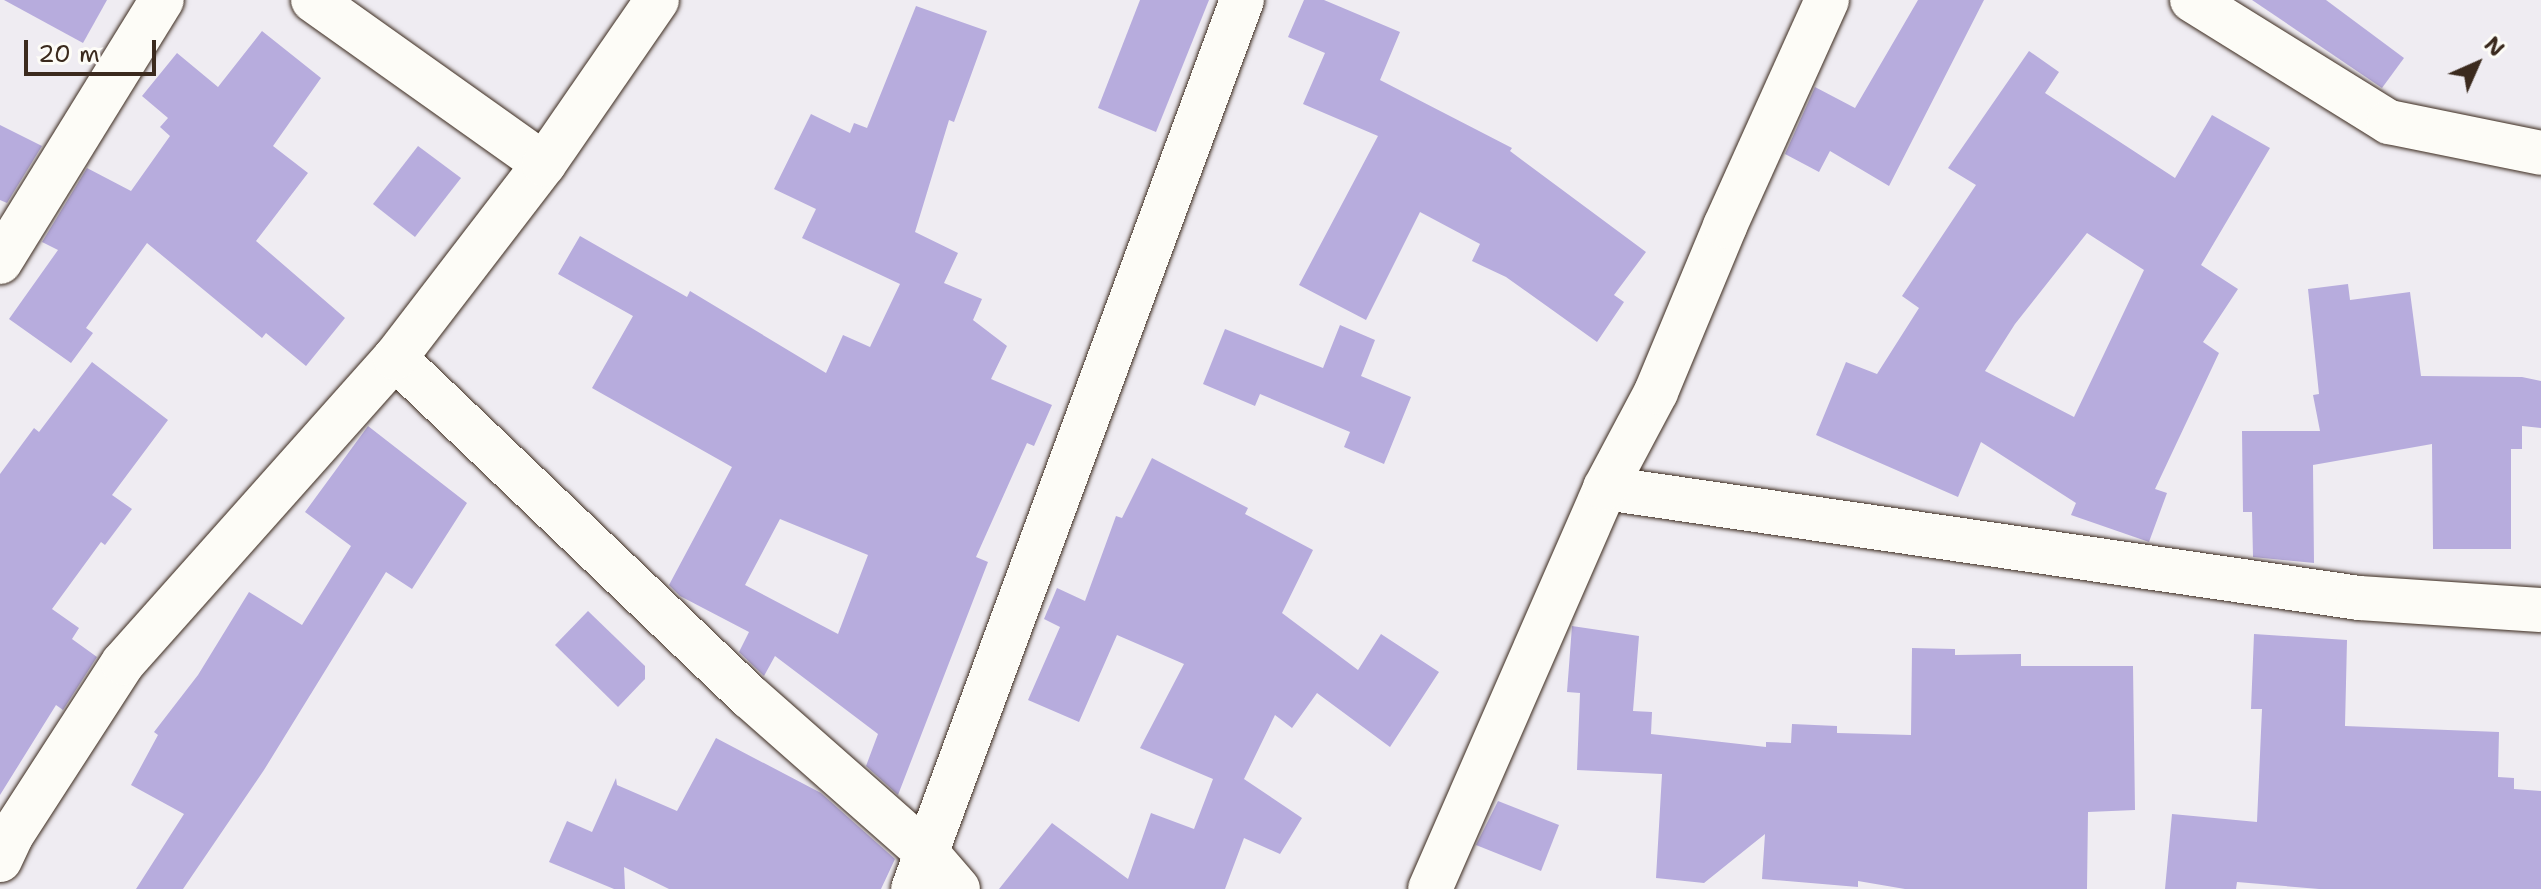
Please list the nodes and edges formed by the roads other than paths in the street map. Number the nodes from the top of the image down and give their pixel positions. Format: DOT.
graph roads {
  1 [pos="162,0"];
  2 [pos="313,0"];
  3 [pos="657,0"];
  4 [pos="1242,0"];
  5 [pos="1827,0"];
  6 [pos="2192,0"];
  7 [pos="2541,153"];
  8 [pos="544,164"];
  9 [pos="0,262"];
  10 [pos="395,358"];
  11 [pos="1605,488"];
  12 [pos="2541,610"];
  13 [pos="0,860"];
  14 [pos="920,871"];
  15 [pos="958,889"];
  16 [pos="1430,889"];
  1 -- 9 [label="street"];
  2 -- 8 [label="street"];
  3 -- 8 [label="street"];
  4 -- 14 [label="street"];
  5 -- 11 [label="street"];
  6 -- 7 [label="street"];
  8 -- 10 [label="street"];
  10 -- 13 [label="street"];
  10 -- 14 [label="street"];
  11 -- 12 [label="street"];
  11 -- 16 [label="street"];
  14 -- 15 [label="street"];
}
